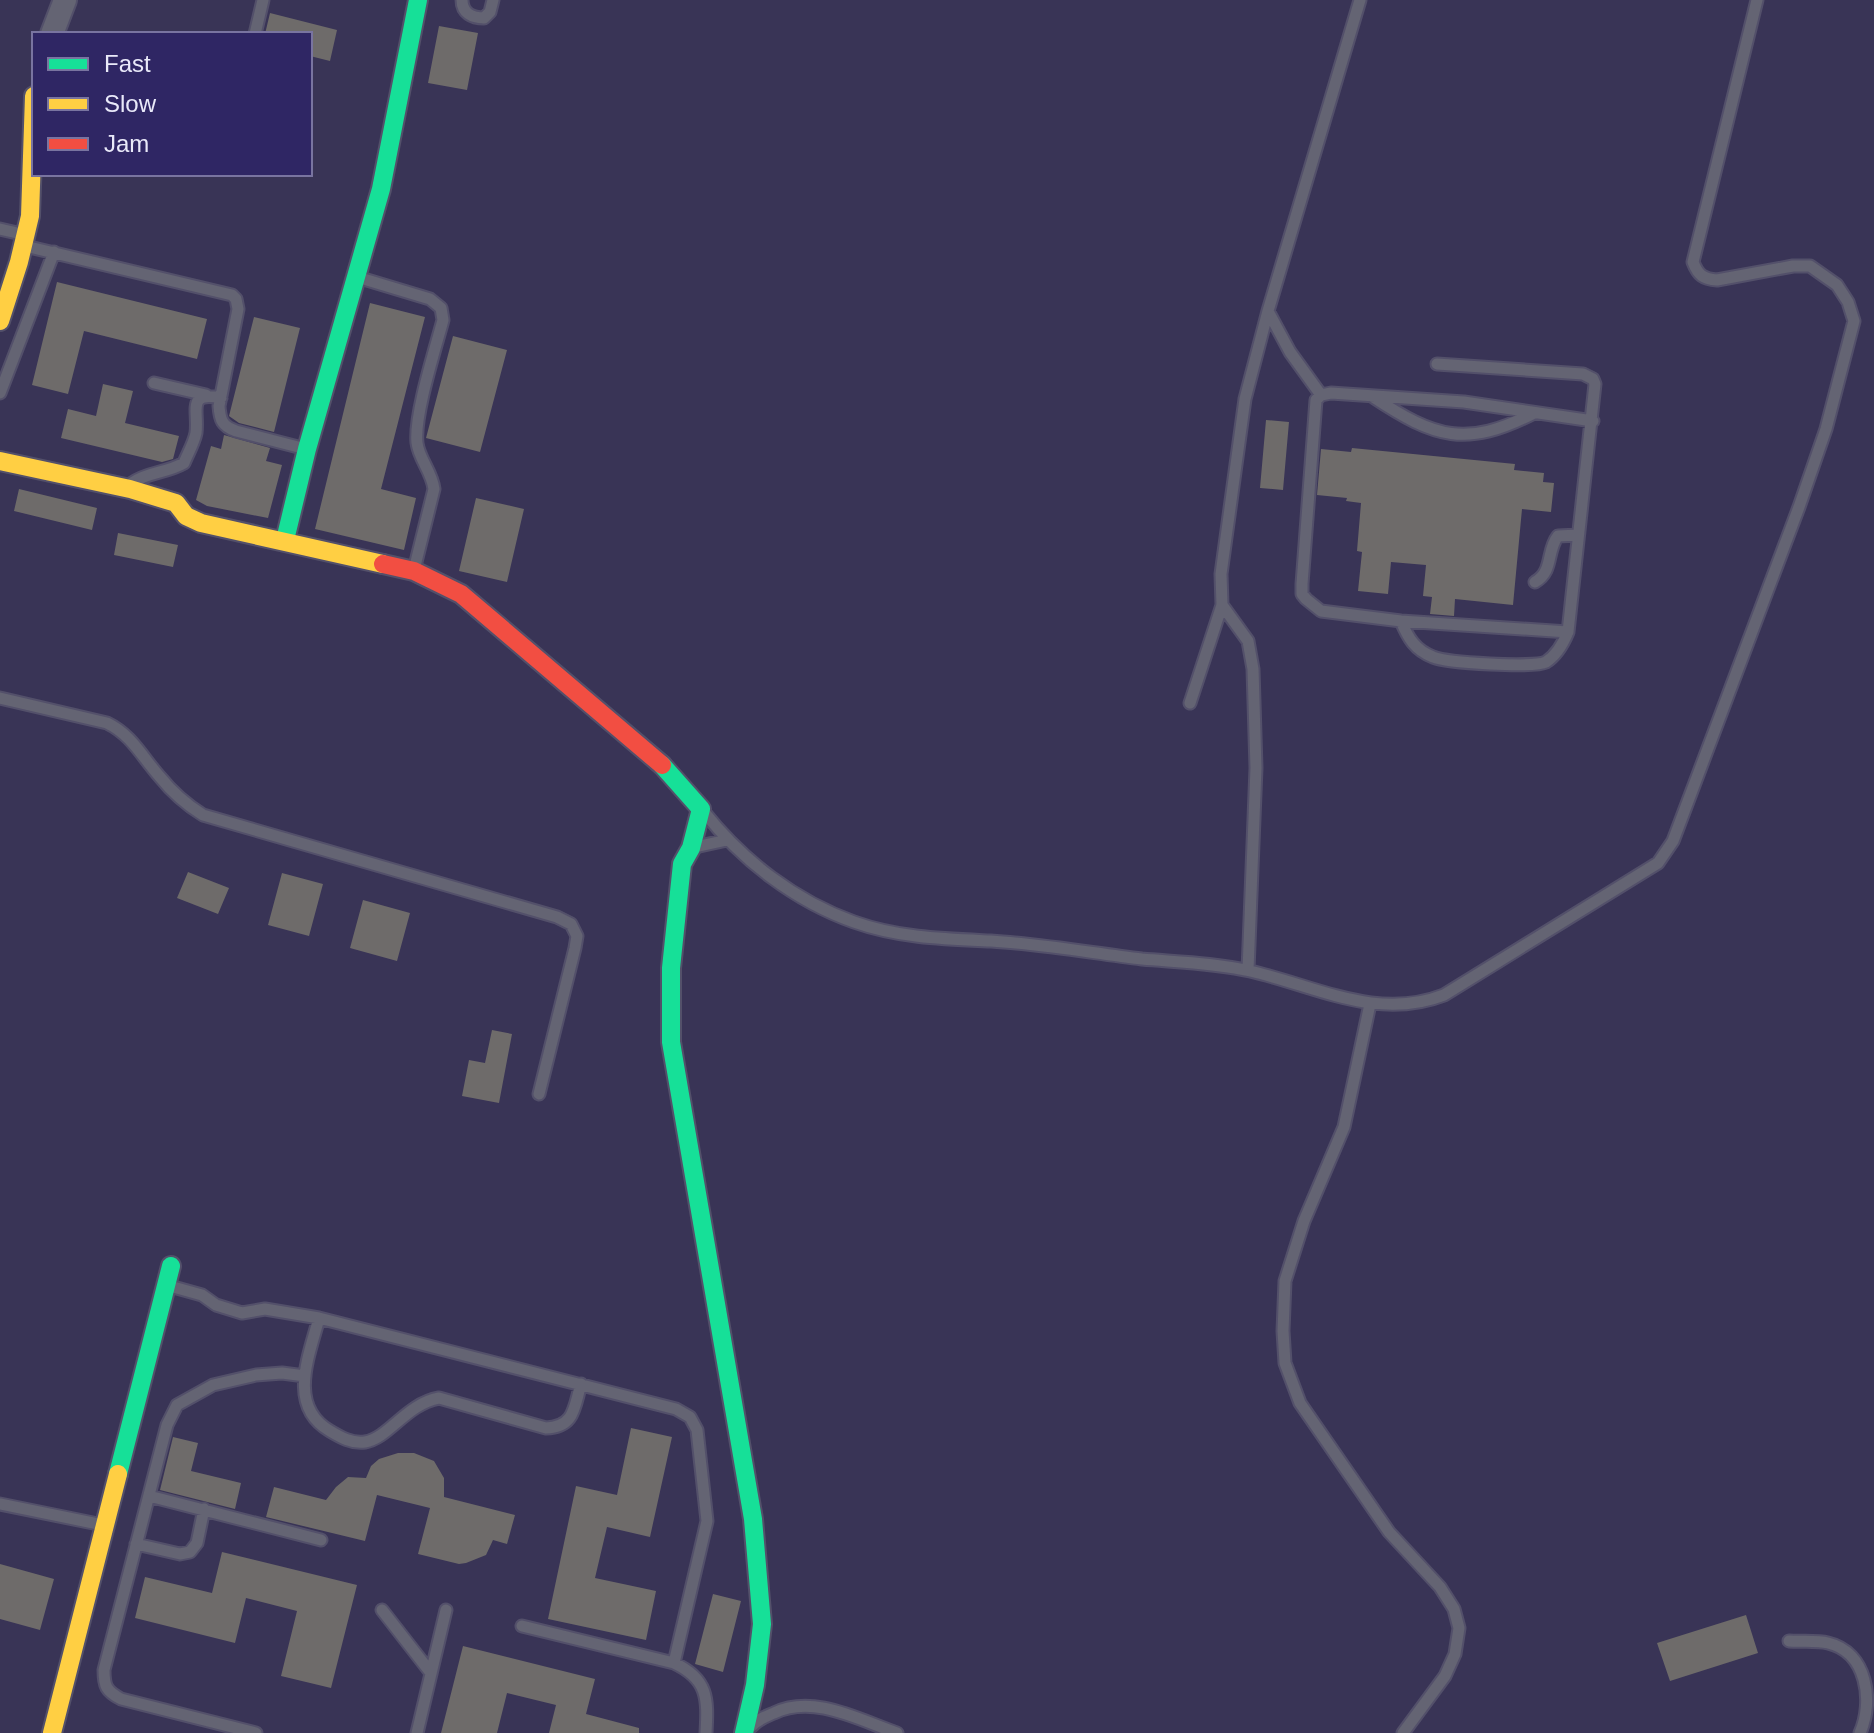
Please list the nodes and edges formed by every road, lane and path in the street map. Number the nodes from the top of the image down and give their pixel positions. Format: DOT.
graph roads {
  1 [pos="65,0"];
  2 [pos="263,0"];
  3 [pos="418,0"];
  4 [pos="462,0"];
  5 [pos="493,0"];
  6 [pos="1360,0"];
  7 [pos="1757,0"];
  8 [pos="53,32"];
  9 [pos="255,32"];
  10 [pos="32,107"];
  11 [pos="0,229"];
  12 [pos="25,240"];
  13 [pos="54,252"];
  14 [pos="356,276"];
  15 [pos="1268,311"];
  16 [pos="0,321"];
  17 [pos="1437,364"];
  18 [pos="154,383"];
  19 [pos="0,393"];
  20 [pos="207,395"];
  21 [pos="1321,395"];
  22 [pos="1372,396"];
  23 [pos="221,398"];
  24 [pos="1535,413"];
  25 [pos="1593,421"];
  26 [pos="307,449"];
  27 [pos="0,461"];
  28 [pos="130,489"];
  29 [pos="1578,535"];
  30 [pos="285,540"];
  31 [pos="414,571"];
  32 [pos="1535,582"];
  33 [pos="1222,605"];
  34 [pos="1401,621"];
  35 [pos="1568,632"];
  36 [pos="0,698"];
  37 [pos="1190,703"];
  38 [pos="701,809"];
  39 [pos="727,840"];
  40 [pos="691,848"];
  41 [pos="1248,970"];
  42 [pos="1370,1004"];
  43 [pos="539,1094"];
  44 [pos="171,1266"];
  45 [pos="166,1285"];
  46 [pos="319,1318"];
  47 [pos="305,1376"];
  48 [pos="581,1384"];
  49 [pos="149,1496"];
  50 [pos="0,1504"];
  51 [pos="204,1509"];
  52 [pos="104,1525"];
  53 [pos="321,1540"];
  54 [pos="136,1544"];
  55 [pos="382,1610"];
  56 [pos="446,1610"];
  57 [pos="522,1626"];
  58 [pos="1789,1641"];
  59 [pos="674,1663"];
  60 [pos="431,1673"];
  61 [pos="755,1685"];
  62 [pos="780,1710"];
  63 [pos="52,1733"];
  64 [pos="256,1733"];
  65 [pos="417,1733"];
  66 [pos="706,1733"];
  67 [pos="745,1733"];
  68 [pos="897,1733"];
  69 [pos="1403,1733"];
  70 [pos="1860,1733"];
  1 -- 8 [label="street"];
  2 -- 9 [label="lane"];
  3 -- 14 [label="street"];
  4 -- 5 [label="lane"];
  6 -- 15 [label="lane"];
  7 -- 42 [label="lane"];
  10 -- 12 [label="street"];
  11 -- 12 [label="lane"];
  12 -- 13 [label="lane"];
  12 -- 16 [label="street"];
  13 -- 19 [label="lane"];
  13 -- 23 [label="lane"];
  14 -- 26 [label="street"];
  14 -- 31 [label="lane"];
  15 -- 21 [label="lane"];
  15 -- 33 [label="lane"];
  17 -- 25 [label="lane"];
  18 -- 20 [label="lane"];
  20 -- 23 [label="lane"];
  20 -- 28 [label="lane"];
  21 -- 22 [label="lane"];
  21 -- 34 [label="lane"];
  22 -- 24 [label="lane"];
  22 -- 24 [label="lane"];
  23 -- 26 [label="lane"];
  24 -- 25 [label="lane"];
  25 -- 29 [label="lane"];
  26 -- 30 [label="street"];
  27 -- 28 [label="street"];
  28 -- 30 [label="street"];
  29 -- 32 [label="lane"];
  29 -- 35 [label="lane"];
  30 -- 31 [label="street"];
  31 -- 38 [label="street"];
  33 -- 37 [label="lane"];
  33 -- 41 [label="lane"];
  34 -- 35 [label="lane"];
  34 -- 35 [label="lane"];
  36 -- 43 [label="lane"];
  38 -- 39 [label="lane"];
  38 -- 40 [label="street"];
  39 -- 40 [label="lane"];
  39 -- 41 [label="lane"];
  40 -- 61 [label="street"];
  41 -- 42 [label="lane"];
  42 -- 69 [label="lane"];
  44 -- 45 [label="street"];
  45 -- 46 [label="lane"];
  45 -- 52 [label="street"];
  46 -- 47 [label="lane"];
  46 -- 48 [label="lane"];
  47 -- 48 [label="lane"];
  47 -- 49 [label="lane"];
  48 -- 59 [label="lane"];
  49 -- 51 [label="lane"];
  49 -- 54 [label="lane"];
  50 -- 52 [label="lane"];
  51 -- 53 [label="lane"];
  51 -- 54 [label="lane"];
  52 -- 63 [label="street"];
  54 -- 64 [label="lane"];
  55 -- 60 [label="lane"];
  56 -- 60 [label="lane"];
  57 -- 59 [label="lane"];
  58 -- 70 [label="lane"];
  59 -- 66 [label="lane"];
  60 -- 65 [label="lane"];
  61 -- 62 [label="lane"];
  61 -- 67 [label="street"];
  62 -- 67 [label="lane"];
  62 -- 68 [label="lane"];
}
